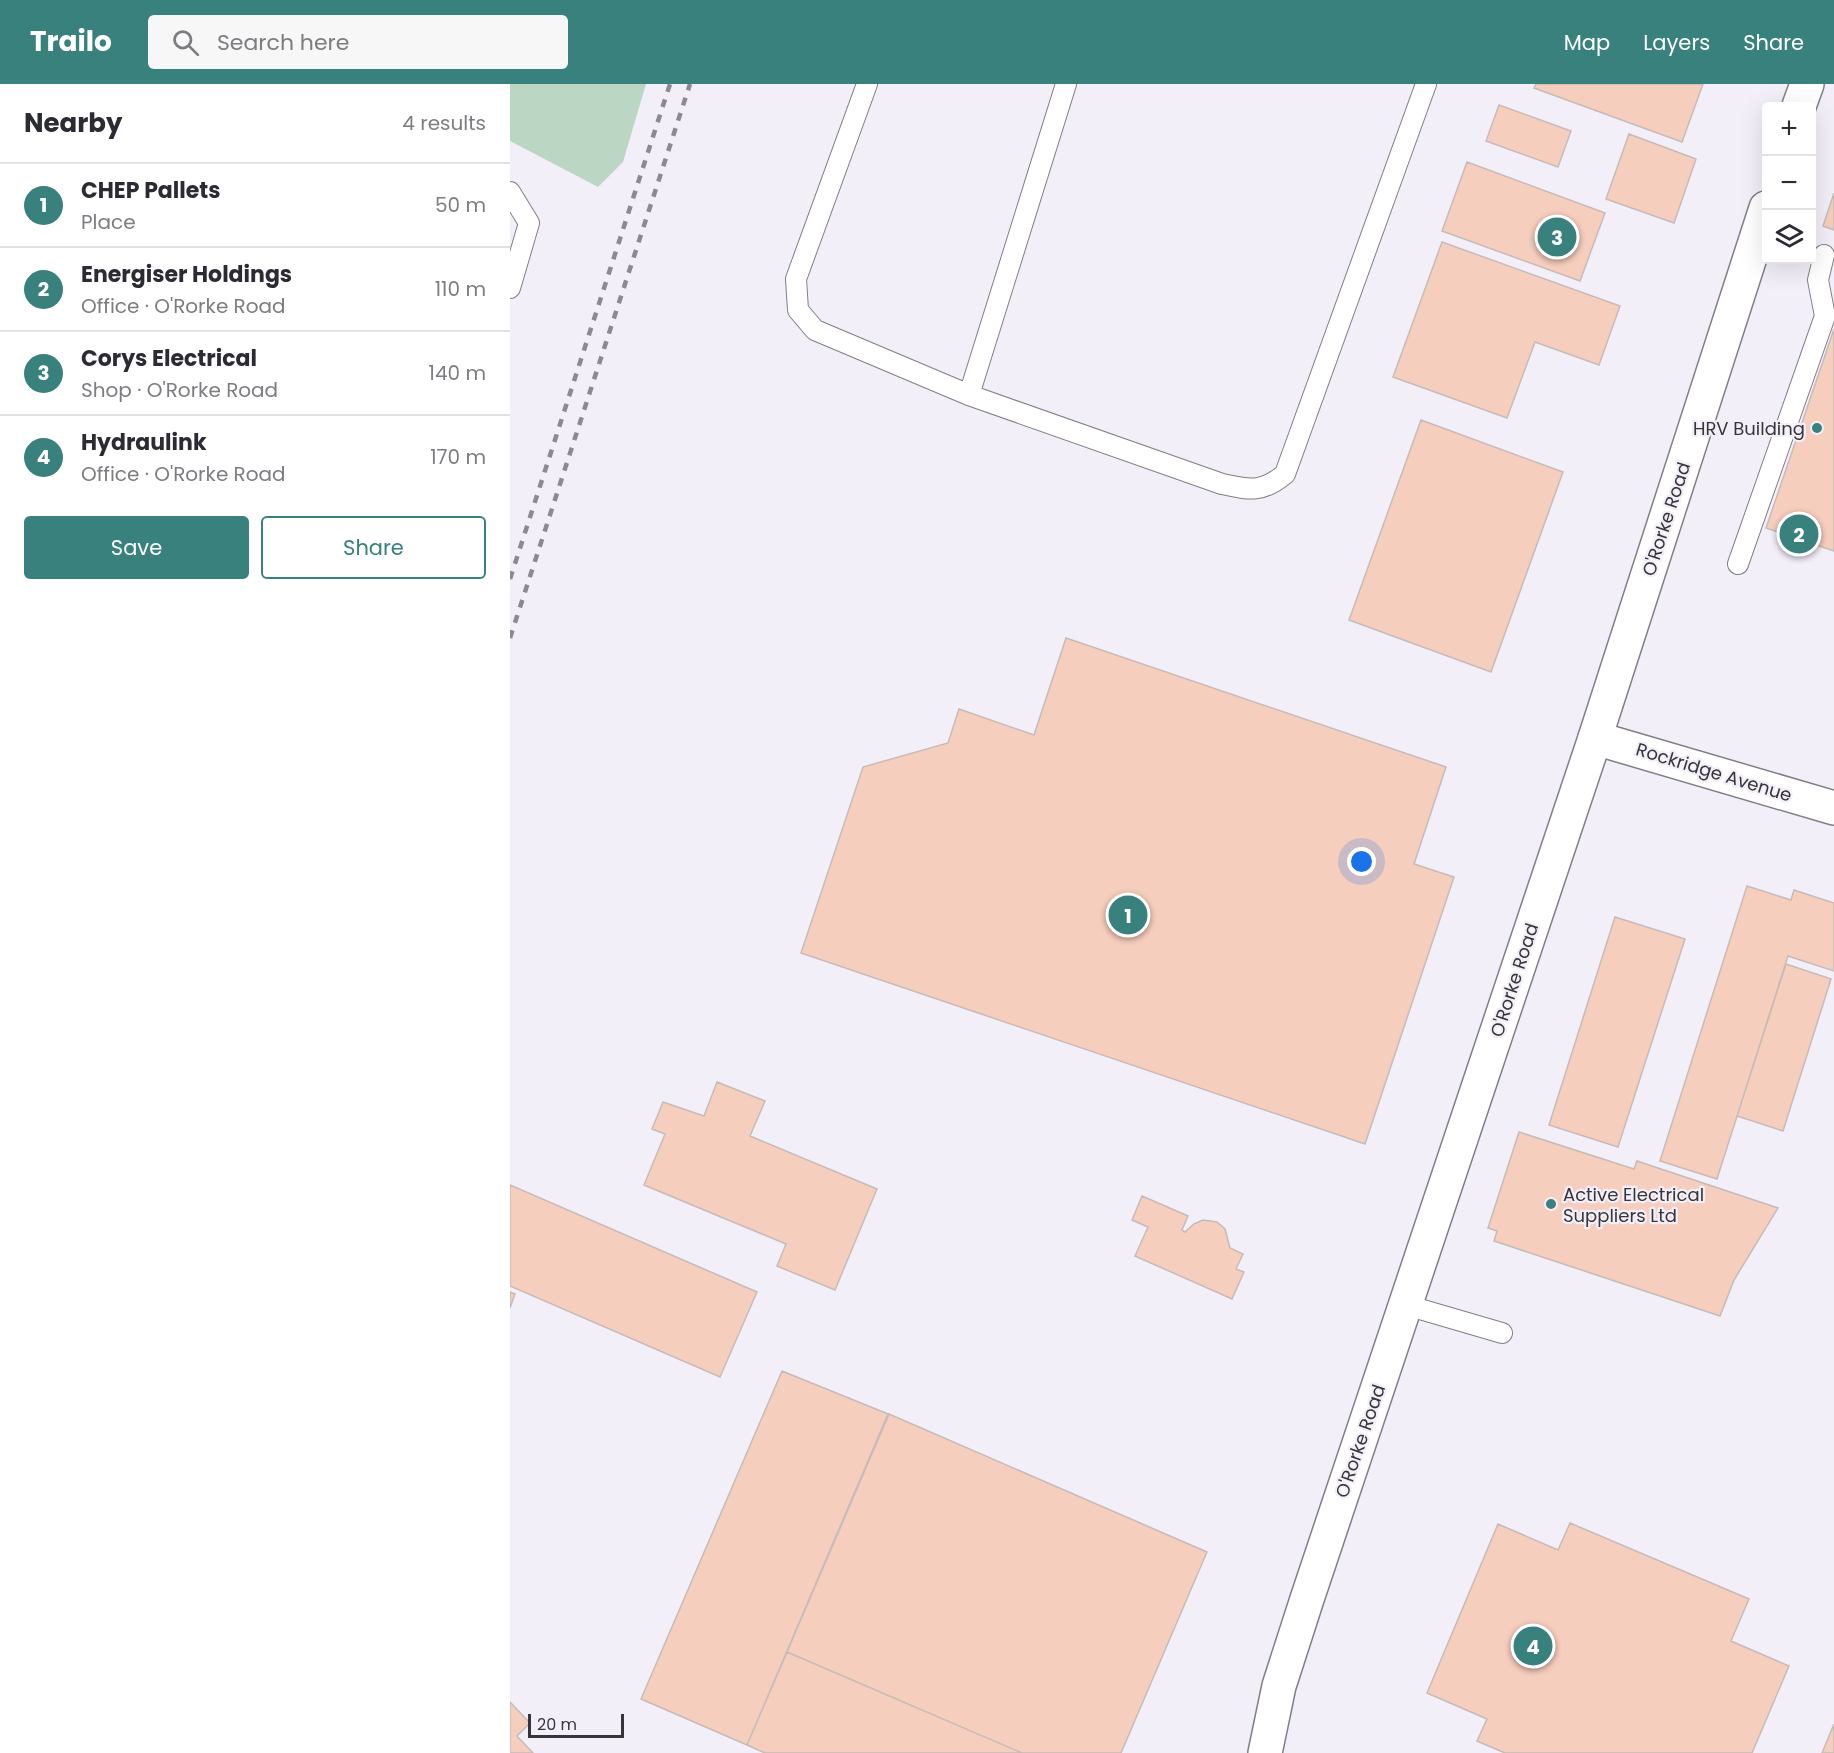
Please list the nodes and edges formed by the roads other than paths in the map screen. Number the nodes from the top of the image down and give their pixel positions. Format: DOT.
graph roads {
  1 [pos="867,84"];
  2 [pos="1066,84"];
  3 [pos="1426,84"];
  4 [pos="1807,84"];
  5 [pos="1800,102"];
  6 [pos="510,192"];
  7 [pos="1762,232"];
  8 [pos="1823,255"];
  9 [pos="510,288"];
  10 [pos="969,395"];
  11 [pos="1738,564"];
  12 [pos="1594,738"];
  13 [pos="1834,808"];
  14 [pos="1406,1305"];
  15 [pos="1502,1333"];
  16 [pos="1265,1753"];
  1 -- 10 [label="lane"];
  2 -- 10 [label="lane"];
  3 -- 10 [label="lane"];
  4 -- 5 [label="street"];
  6 -- 9 [label="lane"];
  7 -- 12 [label="street, O'Rorke Road"];
  8 -- 11 [label="lane"];
  12 -- 13 [label="street, Rockridge Avenue"];
  12 -- 14 [label="street, O'Rorke Road"];
  14 -- 15 [label="lane"];
  14 -- 16 [label="street, O'Rorke Road"];
}
